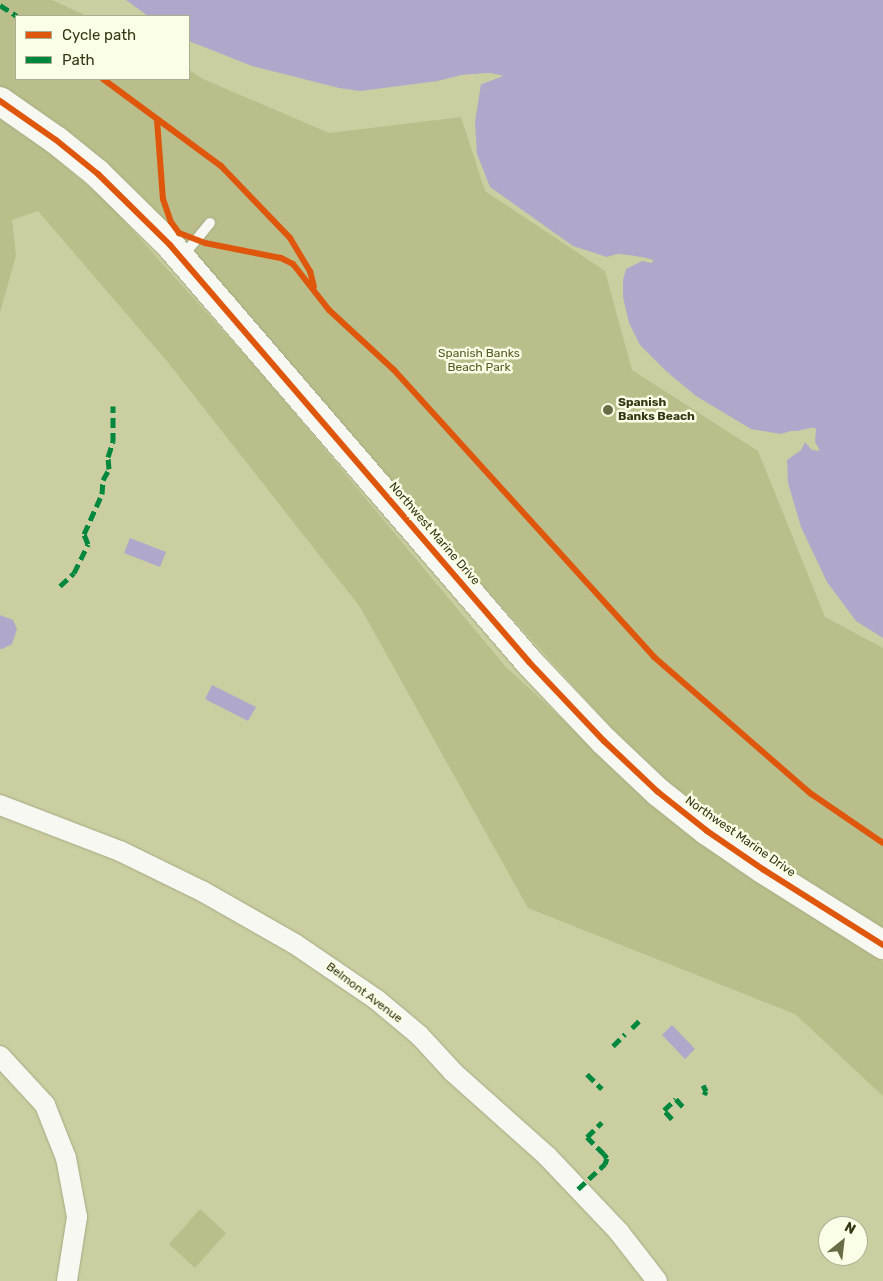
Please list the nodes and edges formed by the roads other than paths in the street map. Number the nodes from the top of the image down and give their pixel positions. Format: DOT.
graph roads {
  1 [pos="0,101"];
  2 [pos="210,224"];
  3 [pos="182,258"];
  4 [pos="0,805"];
  5 [pos="883,945"];
  6 [pos="0,1056"];
  7 [pos="67,1281"];
  8 [pos="657,1281"];
  1 -- 3 [label="street, Northwest Marine Drive"];
  2 -- 3 [label="lane"];
  3 -- 5 [label="street, Northwest Marine Drive"];
  4 -- 8 [label="street, Belmont Avenue"];
  6 -- 7 [label="street"];
}
